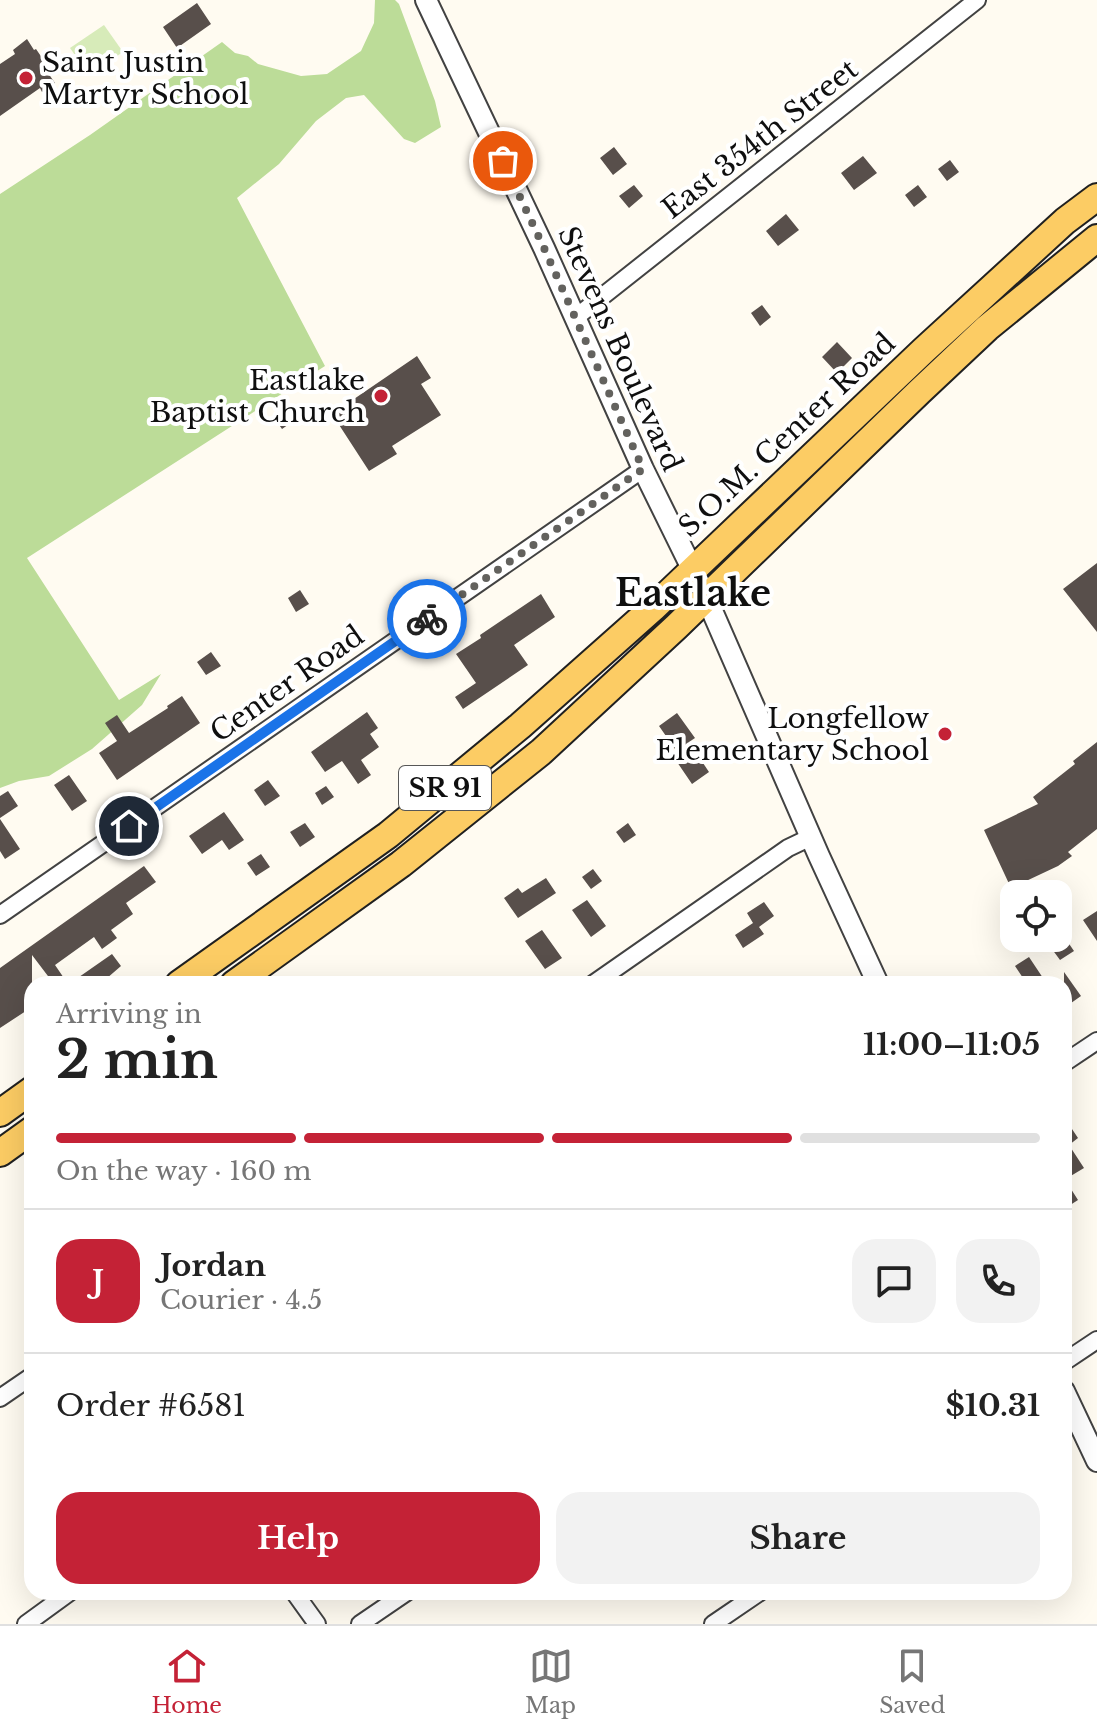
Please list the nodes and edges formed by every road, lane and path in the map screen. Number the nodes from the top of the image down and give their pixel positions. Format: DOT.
graph roads {
  1 [pos="426,0"];
  2 [pos="977,0"];
  3 [pos="1097,197"];
  4 [pos="1097,238"];
  5 [pos="575,318"];
  6 [pos="643,469"];
  7 [pos="691,569"];
  8 [pos="706,597"];
  9 [pos="811,837"];
  10 [pos="0,915"];
  11 [pos="190,976"];
  12 [pos="245,976"];
  13 [pos="604,976"];
  14 [pos="874,976"];
  15 [pos="1097,1041"];
  16 [pos="1072,1058"];
  17 [pos="24,1096"];
  18 [pos="0,1113"];
  19 [pos="24,1136"];
  20 [pos="0,1153"];
  21 [pos="1097,1340"];
  22 [pos="1072,1357"];
  23 [pos="24,1382"];
  24 [pos="0,1398"];
  25 [pos="1072,1408"];
  26 [pos="1097,1461"];
  27 [pos="59,1600"];
  28 [pos="300,1600"];
  29 [pos="395,1600"];
  30 [pos="748,1600"];
  31 [pos="26,1624"];
  32 [pos="317,1624"];
  33 [pos="360,1624"];
  34 [pos="713,1624"];
  1 -- 5 [label="street, Stevens Boulevard"];
  2 -- 5 [label="street, East 354th Street"];
  3 -- 7 [label="main road, S.O.M. Center Road / SR 91"];
  4 -- 8 [label="main road, S.O.M. Center Road / SR 91"];
  5 -- 6 [label="street, Stevens Boulevard"];
  6 -- 7 [label="street, Stevens Boulevard"];
  6 -- 10 [label="street, Center Road"];
  7 -- 8 [label="street, Stevens Boulevard"];
  7 -- 11 [label="main road, S.O.M. Center Road / SR 91"];
  8 -- 9 [label="street, Stevens Boulevard"];
  8 -- 12 [label="main road, S.O.M. Center Road / SR 91"];
  9 -- 13 [label="street"];
  9 -- 14 [label="street, Stevens Boulevard"];
  15 -- 16 [label="street"];
  17 -- 18 [label="main road"];
  19 -- 20 [label="main road"];
  21 -- 22 [label="street"];
  23 -- 24 [label="street"];
  25 -- 26 [label="street"];
  27 -- 31 [label="street"];
  28 -- 32 [label="street"];
  29 -- 33 [label="street"];
  30 -- 34 [label="street"];
}
